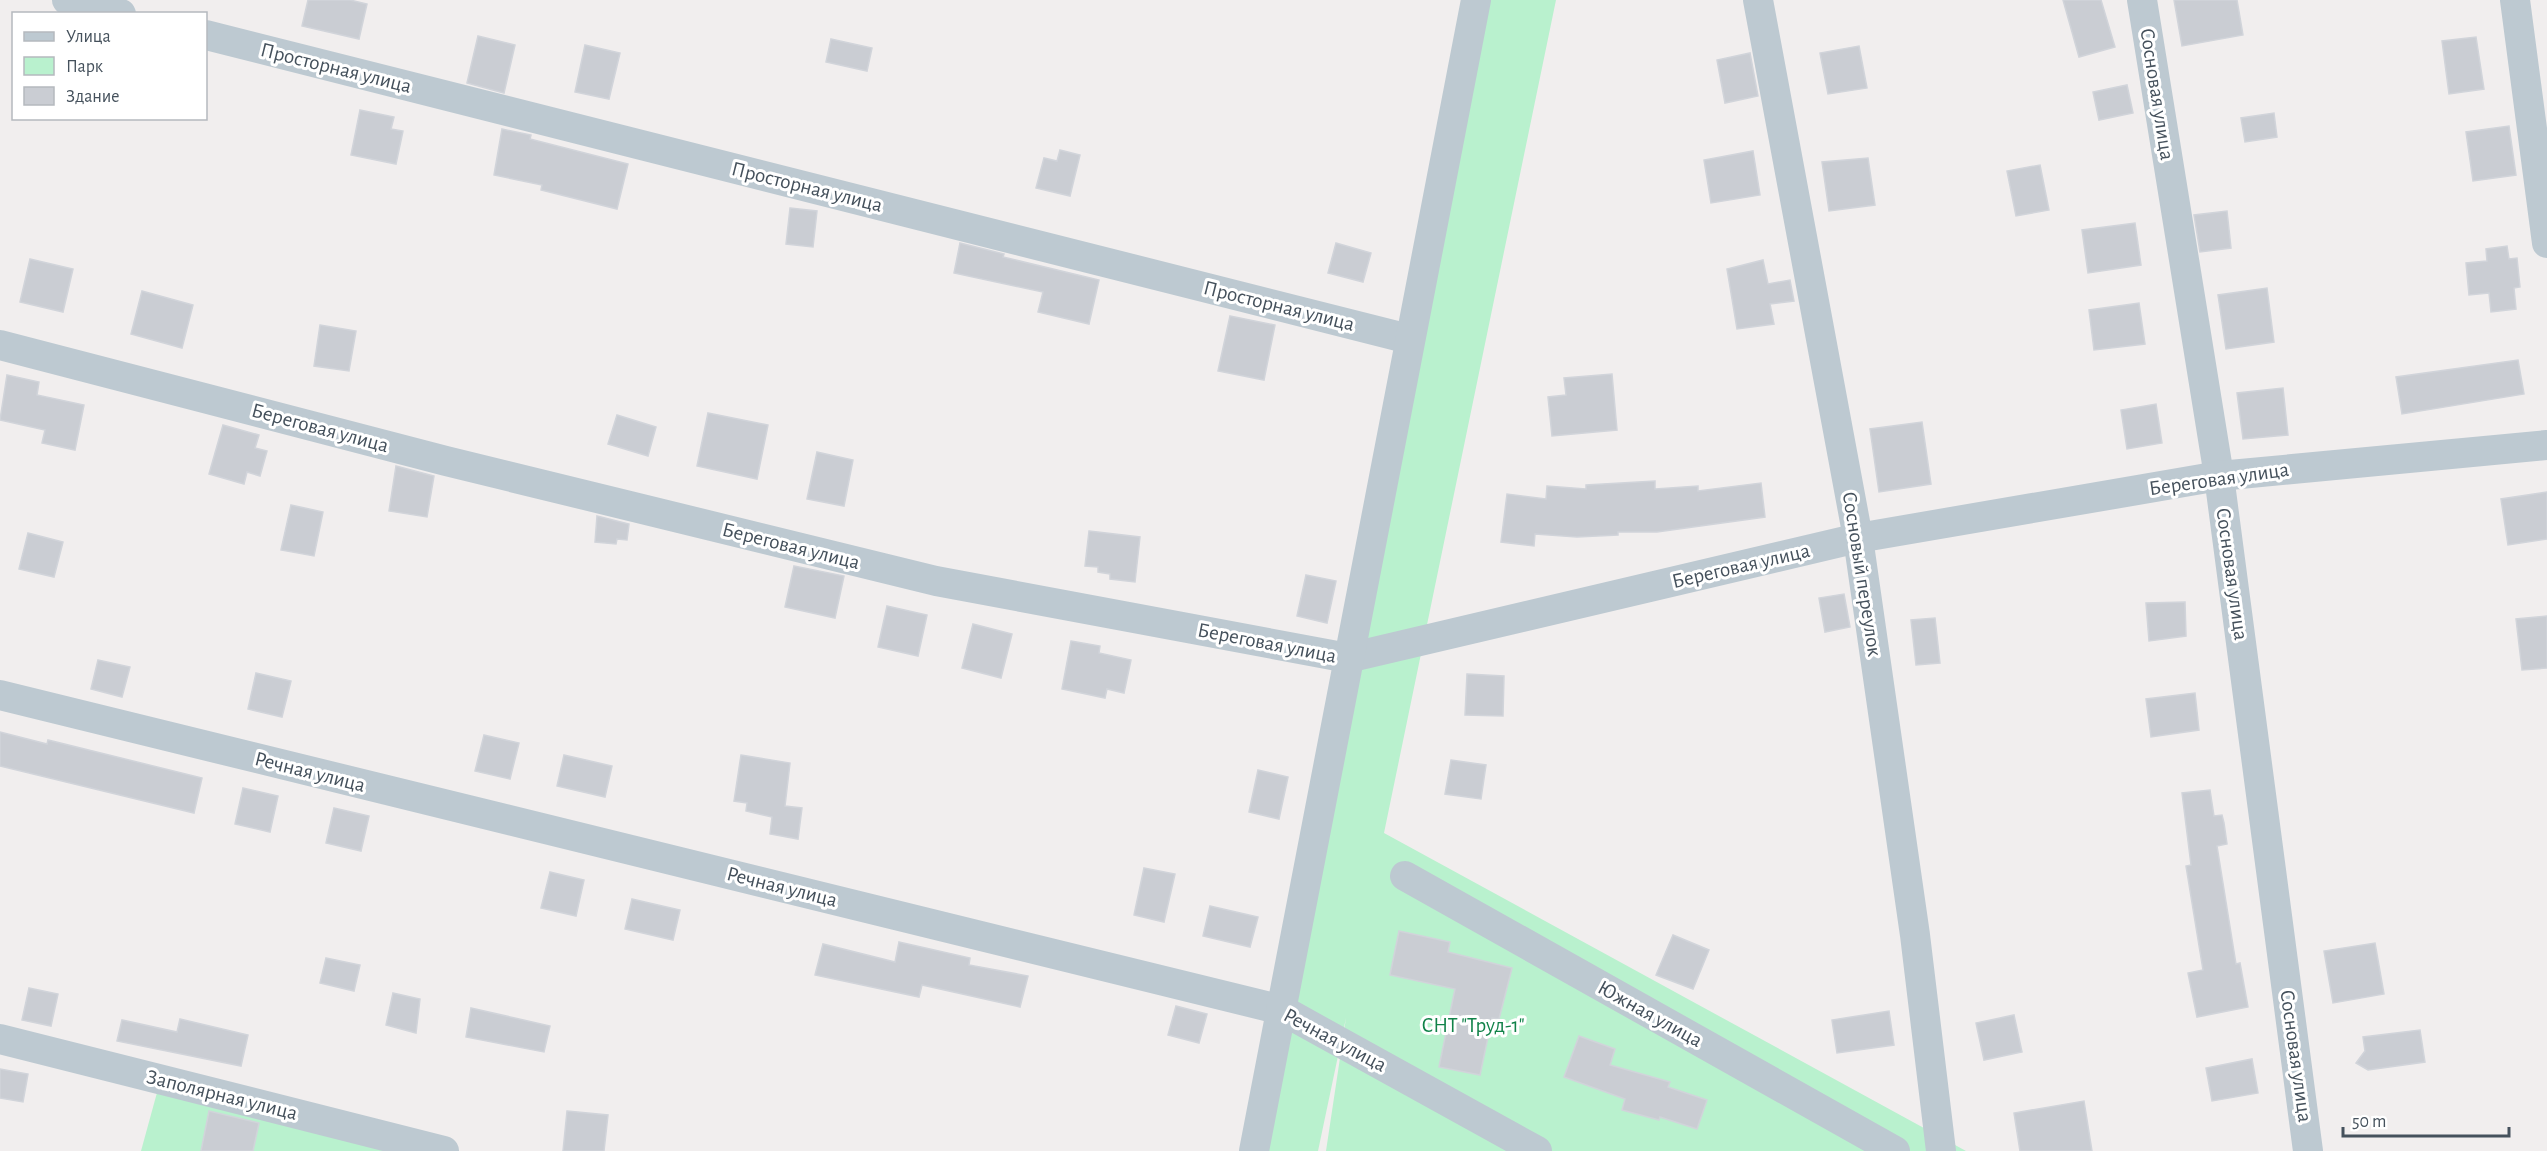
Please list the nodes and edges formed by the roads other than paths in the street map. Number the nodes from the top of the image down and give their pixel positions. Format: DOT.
graph roads {
  1 [pos="67,0"];
  2 [pos="1476,0"];
  3 [pos="1758,0"];
  4 [pos="2142,0"];
  5 [pos="2515,0"];
  6 [pos="113,12"];
  7 [pos="207,35"];
  8 [pos="2547,243"];
  9 [pos="1409,339"];
  10 [pos="0,345"];
  11 [pos="2547,445"];
  12 [pos="2219,476"];
  13 [pos="1858,538"];
  14 [pos="1348,658"];
  15 [pos="0,695"];
  16 [pos="1405,876"];
  17 [pos="1282,1010"];
  18 [pos="0,1039"];
  19 [pos="444,1151"];
  20 [pos="1254,1151"];
  21 [pos="1536,1151"];
  22 [pos="1895,1151"];
  23 [pos="1941,1151"];
  24 [pos="2308,1151"];
  1 -- 6 [label="street"];
  2 -- 9 [label="street"];
  3 -- 13 [label="street, Сосновый переулок"];
  4 -- 12 [label="street, Сосновая улица"];
  5 -- 8 [label="street"];
  7 -- 9 [label="street, Просторная улица"];
  9 -- 14 [label="street"];
  10 -- 14 [label="street, Береговая улица"];
  11 -- 12 [label="street, Береговая улица"];
  12 -- 13 [label="street, Береговая улица"];
  12 -- 24 [label="street, Сосновая улица"];
  13 -- 14 [label="street, Береговая улица"];
  13 -- 23 [label="street, Сосновый переулок"];
  14 -- 17 [label="street"];
  15 -- 17 [label="street, Речная улица"];
  16 -- 22 [label="street, Южная улица"];
  17 -- 20 [label="street"];
  17 -- 21 [label="street, Речная улица"];
  18 -- 19 [label="street, Заполярная улица"];
}
